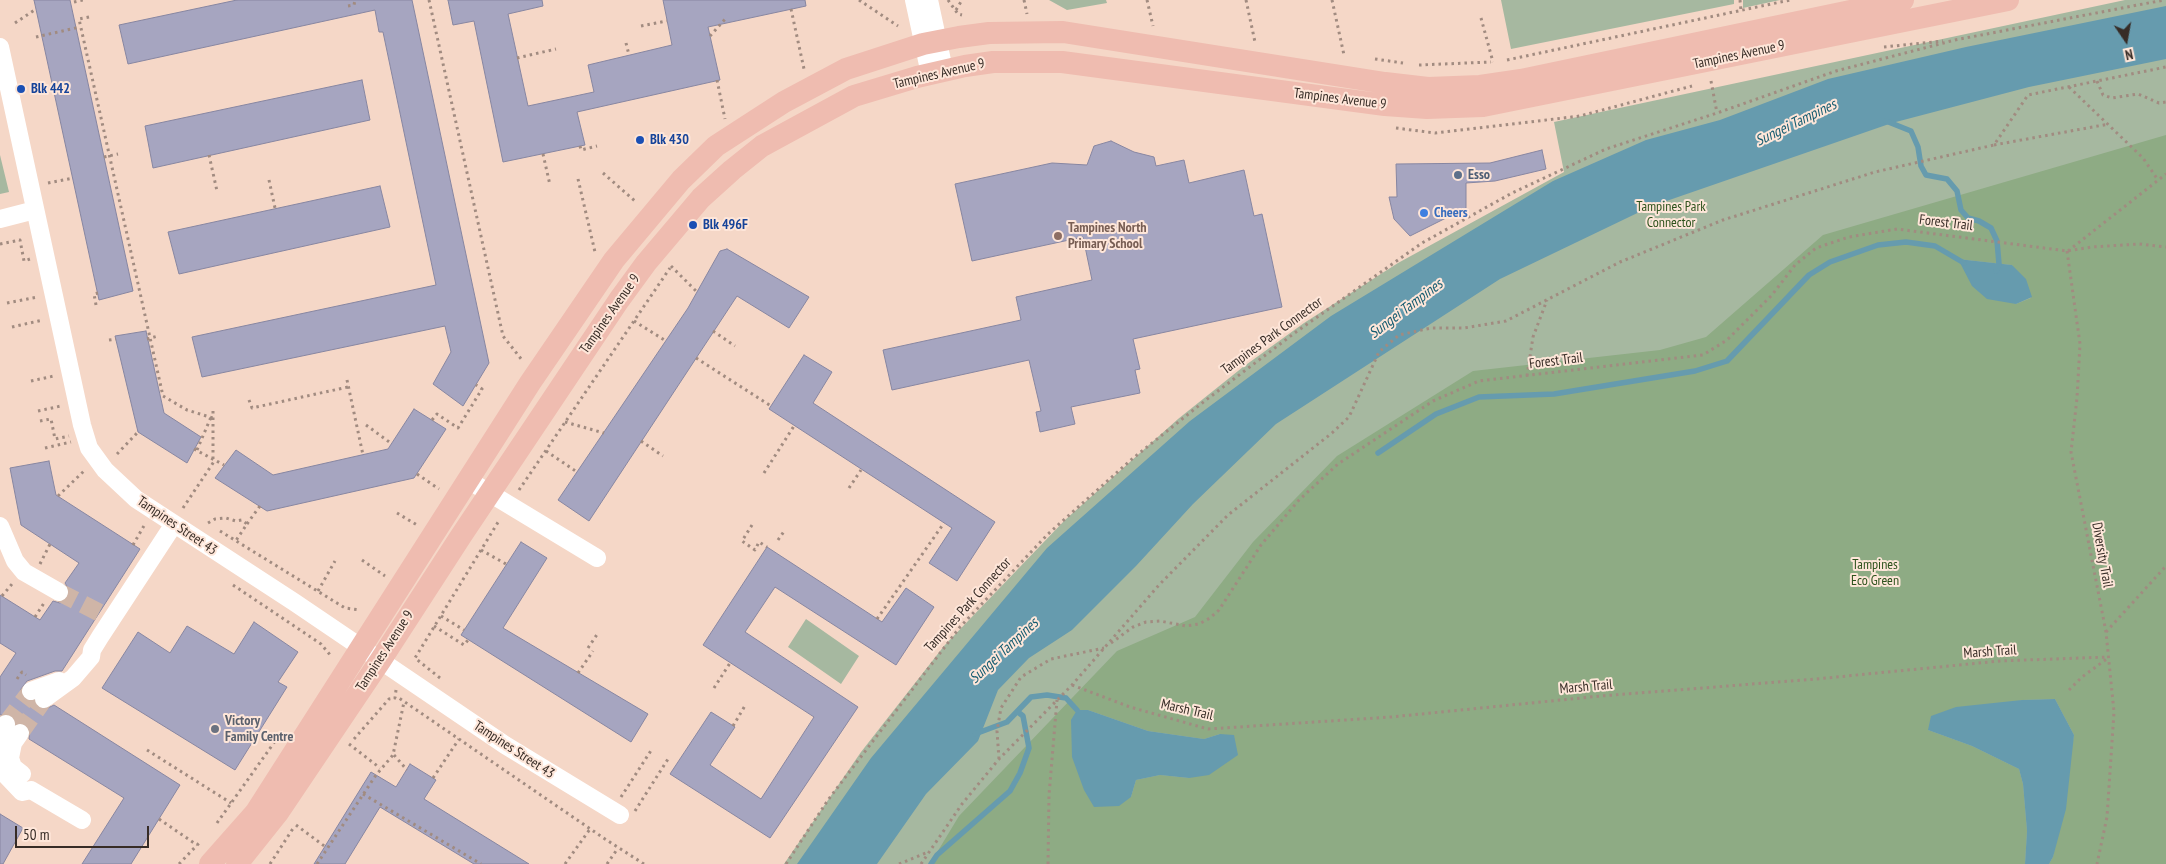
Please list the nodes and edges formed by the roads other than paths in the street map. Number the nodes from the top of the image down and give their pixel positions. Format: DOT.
graph roads {
  1 [pos="914,0"];
  2 [pos="929,0"];
  3 [pos="1903,0"];
  4 [pos="2008,0"];
  5 [pos="930,43"];
  6 [pos="0,47"];
  7 [pos="937,72"];
  8 [pos="35,210"];
  9 [pos="0,218"];
  10 [pos="468,480"];
  11 [pos="490,493"];
  12 [pos="174,524"];
  13 [pos="0,526"];
  14 [pos="597,558"];
  15 [pos="59,592"];
  16 [pos="360,648"];
  17 [pos="380,660"];
  18 [pos="38,695"];
  19 [pos="0,750"];
  20 [pos="0,762"];
  21 [pos="31,790"];
  22 [pos="624,810"];
  23 [pos="82,820"];
  24 [pos="210,864"];
  25 [pos="237,864"];
  1 -- 5 [label="street"];
  2 -- 5 [label="street"];
  3 -- 5 [label="main road, Tampines Avenue 9"];
  4 -- 7 [label="main road, Tampines Avenue 9"];
  5 -- 7 [label="street"];
  5 -- 10 [label="main road, Tampines Avenue 9"];
  6 -- 8 [label="street, Tampines Street 43"];
  7 -- 11 [label="main road, Tampines Avenue 9"];
  8 -- 9 [label="street"];
  8 -- 12 [label="street, Tampines Street 43"];
  10 -- 11 [label="street"];
  10 -- 16 [label="main road, Tampines Avenue 9"];
  11 -- 14 [label="street"];
  11 -- 17 [label="main road, Tampines Avenue 9"];
  12 -- 16 [label="street, Tampines Street 43"];
  12 -- 18 [label="street"];
  13 -- 15 [label="street"];
  16 -- 17 [label="street, Tampines Street 43"];
  16 -- 24 [label="main road, Tampines Avenue 9"];
  17 -- 22 [label="street, Tampines Street 43"];
  17 -- 25 [label="main road, Tampines Avenue 9"];
  19 -- 21 [label="street"];
  20 -- 21 [label="street"];
  21 -- 23 [label="street"];
}
